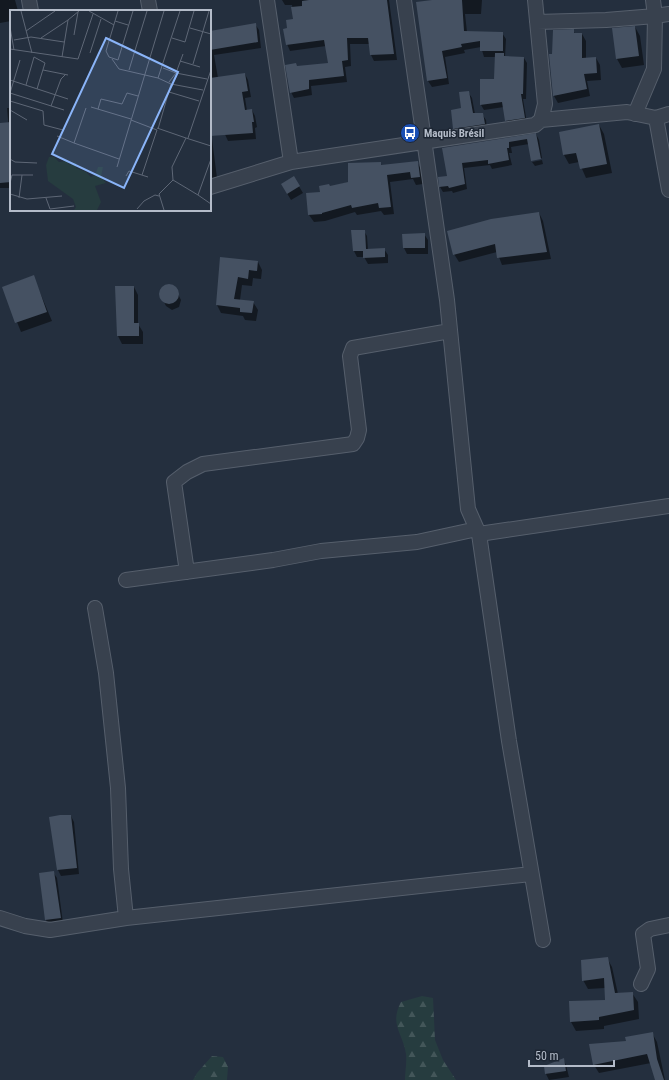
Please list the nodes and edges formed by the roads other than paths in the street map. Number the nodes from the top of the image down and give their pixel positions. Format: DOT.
graph roads {
  1 [pos="29,0"];
  2 [pos="148,0"];
  3 [pos="267,0"];
  4 [pos="404,0"];
  5 [pos="535,0"];
  6 [pos="653,0"];
  7 [pos="31,10"];
  8 [pos="150,10"];
  9 [pos="669,14"];
  10 [pos="655,16"];
  11 [pos="538,22"];
  12 [pos="636,114"];
  13 [pos="662,116"];
  14 [pos="541,120"];
  15 [pos="423,141"];
  16 [pos="291,162"];
  17 [pos="211,187"];
  18 [pos="669,187"];
  19 [pos="450,331"];
  20 [pos="669,506"];
  21 [pos="478,531"];
  22 [pos="187,572"];
  23 [pos="126,580"];
  24 [pos="95,608"];
  25 [pos="531,874"];
  26 [pos="0,918"];
  27 [pos="126,918"];
  28 [pos="669,925"];
  29 [pos="543,940"];
  30 [pos="642,984"];
  1 -- 7 [label="street"];
  2 -- 8 [label="street"];
  3 -- 16 [label="street"];
  4 -- 15 [label="street"];
  5 -- 11 [label="street"];
  6 -- 10 [label="street"];
  9 -- 10 [label="street"];
  10 -- 11 [label="street"];
  10 -- 12 [label="street"];
  11 -- 14 [label="street"];
  12 -- 13 [label="street"];
  12 -- 14 [label="street"];
  13 -- 18 [label="street"];
  14 -- 15 [label="street"];
  15 -- 16 [label="street"];
  15 -- 19 [label="street"];
  16 -- 17 [label="street"];
  19 -- 21 [label="street"];
  19 -- 22 [label="street"];
  20 -- 21 [label="street"];
  21 -- 22 [label="street"];
  21 -- 25 [label="street"];
  22 -- 23 [label="street"];
  24 -- 27 [label="street"];
  25 -- 27 [label="street"];
  25 -- 29 [label="street"];
  26 -- 27 [label="street"];
  28 -- 30 [label="street"];
}
